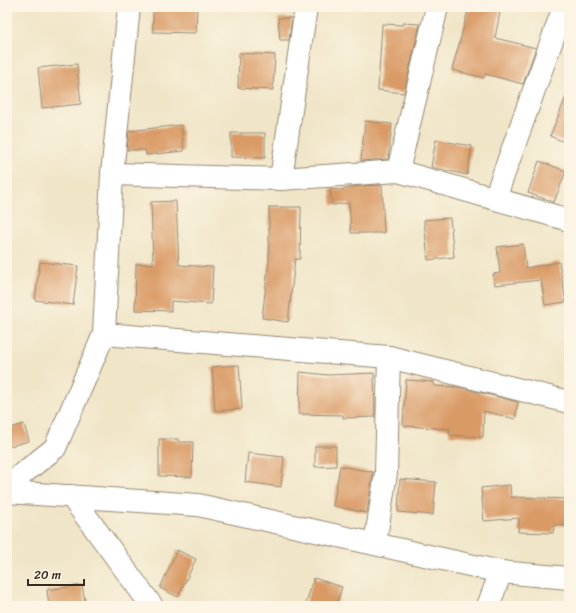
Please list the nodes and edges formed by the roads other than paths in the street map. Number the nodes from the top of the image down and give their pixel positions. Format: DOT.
graph roads {
  1 [pos="129,7"];
  2 [pos="306,7"];
  3 [pos="437,7"];
  4 [pos="564,7"];
  5 [pos="398,170"];
  6 [pos="112,174"];
  7 [pos="281,180"];
  8 [pos="495,198"];
  9 [pos="569,220"];
  10 [pos="104,334"];
  11 [pos="388,357"];
  12 [pos="569,402"];
  13 [pos="7,486"];
  14 [pos="7,492"];
  15 [pos="71,496"];
  16 [pos="375,544"];
  17 [pos="501,572"];
  18 [pos="569,578"];
  19 [pos="152,606"];
  20 [pos="488,606"];
  1 -- 6 [label="street"];
  2 -- 7 [label="street"];
  3 -- 5 [label="street"];
  4 -- 8 [label="street"];
  5 -- 7 [label="street"];
  5 -- 8 [label="street"];
  6 -- 7 [label="street"];
  6 -- 10 [label="street"];
  8 -- 9 [label="street"];
  10 -- 11 [label="street"];
  10 -- 13 [label="street"];
  11 -- 12 [label="street"];
  11 -- 16 [label="street"];
  14 -- 15 [label="street"];
  15 -- 16 [label="street"];
  15 -- 19 [label="street"];
  16 -- 17 [label="street"];
  17 -- 18 [label="street"];
  17 -- 20 [label="street"];
}
